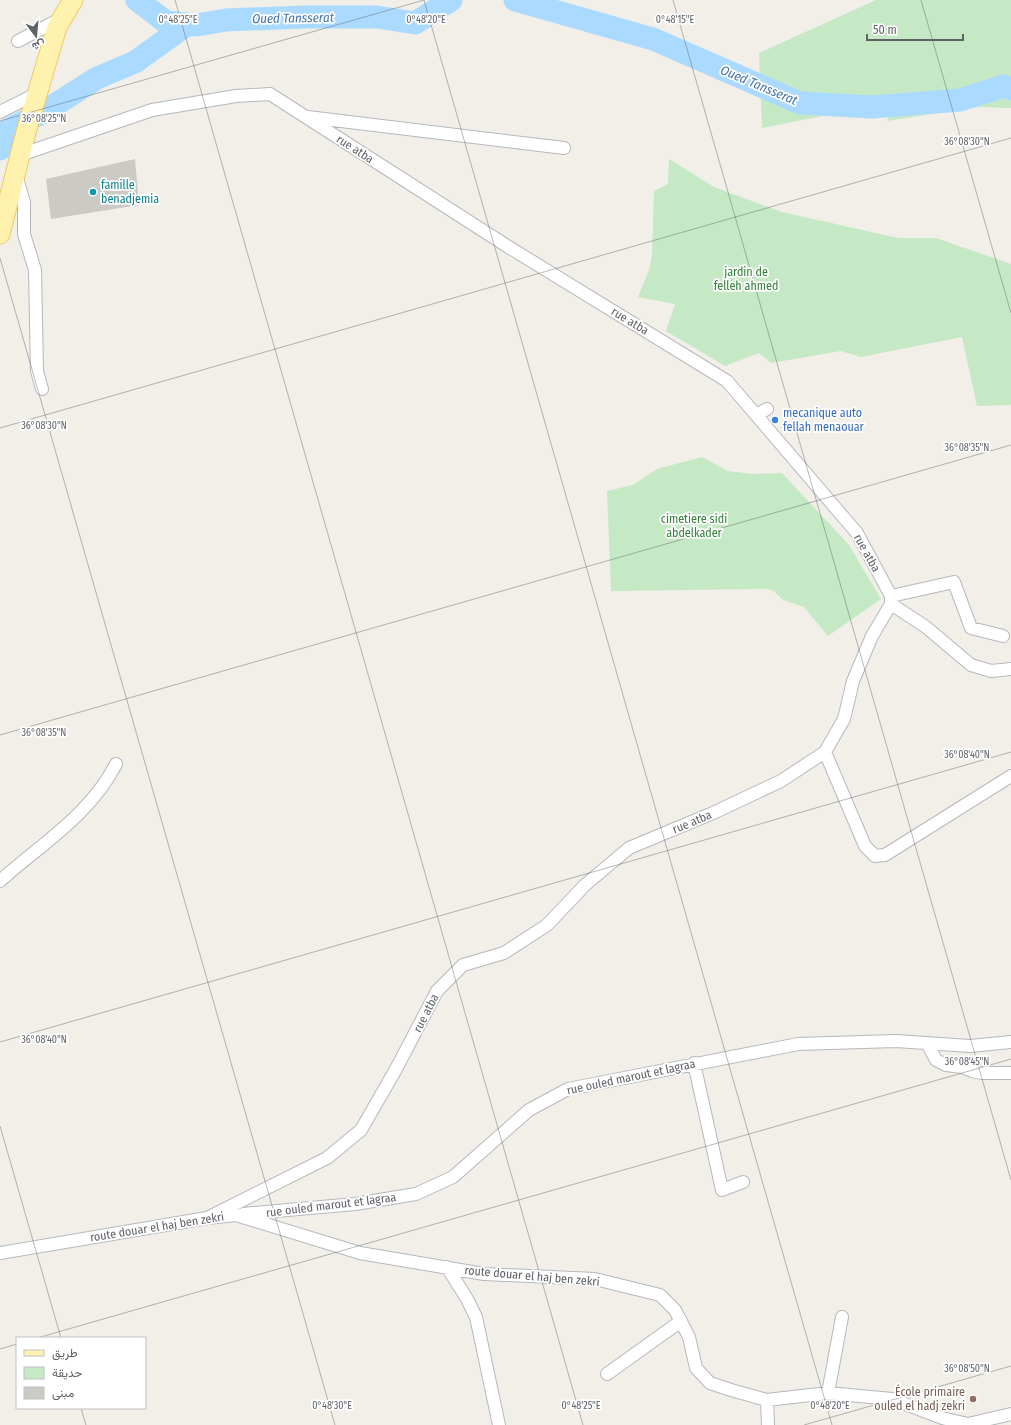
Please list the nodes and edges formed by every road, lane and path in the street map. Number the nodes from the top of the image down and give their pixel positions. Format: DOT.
graph roads {
  1 [pos="68,6"];
  2 [pos="18,41"];
  3 [pos="35,102"];
  4 [pos="0,112"];
  5 [pos="305,117"];
  6 [pos="564,148"];
  7 [pos="18,164"];
  8 [pos="0,234"];
  9 [pos="42,389"];
  10 [pos="767,408"];
  11 [pos="756,415"];
  12 [pos="891,600"];
  13 [pos="1004,636"];
  14 [pos="1011,669"];
  15 [pos="825,752"];
  16 [pos="116,764"];
  17 [pos="1011,776"];
  18 [pos="0,881"];
  19 [pos="1011,1042"];
  20 [pos="927,1043"];
  21 [pos="694,1064"];
  22 [pos="1011,1073"];
  23 [pos="743,1182"];
  24 [pos="236,1215"];
  25 [pos="207,1218"];
  26 [pos="0,1253"];
  27 [pos="447,1267"];
  28 [pos="842,1317"];
  29 [pos="681,1321"];
  30 [pos="607,1374"];
  31 [pos="828,1393"];
  32 [pos="767,1400"];
  33 [pos="1011,1414"];
  34 [pos="939,1422"];
  35 [pos="499,1425"];
  36 [pos="768,1425"];
  1 -- 2 [label="street"];
  1 -- 3 [label="main road"];
  3 -- 4 [label="street"];
  3 -- 7 [label="main road"];
  5 -- 6 [label="street"];
  5 -- 7 [label="street, rue atba"];
  5 -- 11 [label="street, rue atba"];
  7 -- 8 [label="main road"];
  7 -- 9 [label="street"];
  10 -- 11 [label="street"];
  11 -- 12 [label="street, rue atba"];
  12 -- 13 [label="street"];
  12 -- 14 [label="street"];
  12 -- 15 [label="street, rue atba"];
  15 -- 17 [label="street"];
  15 -- 25 [label="street, rue atba"];
  16 -- 18 [label="street"];
  19 -- 20 [label="street, rue ouled marout et lagraa"];
  20 -- 21 [label="street, rue ouled marout et lagraa"];
  20 -- 22 [label="street"];
  21 -- 23 [label="street"];
  21 -- 24 [label="street, rue ouled marout et lagraa"];
  24 -- 25 [label="street, route douar el haj ben zekri"];
  24 -- 27 [label="street, route douar el haj ben zekri"];
  25 -- 26 [label="street, route douar el haj ben zekri"];
  27 -- 29 [label="street, route douar el haj ben zekri"];
  27 -- 35 [label="street"];
  28 -- 31 [label="street"];
  29 -- 30 [label="street"];
  29 -- 32 [label="street, route douar el haj ben zekri"];
  31 -- 32 [label="street, route douar el haj ben zekri"];
  31 -- 34 [label="street, route douar el haj ben zekri"];
  32 -- 36 [label="street"];
  33 -- 34 [label="street, route douar el haj ben zekri"];
}
